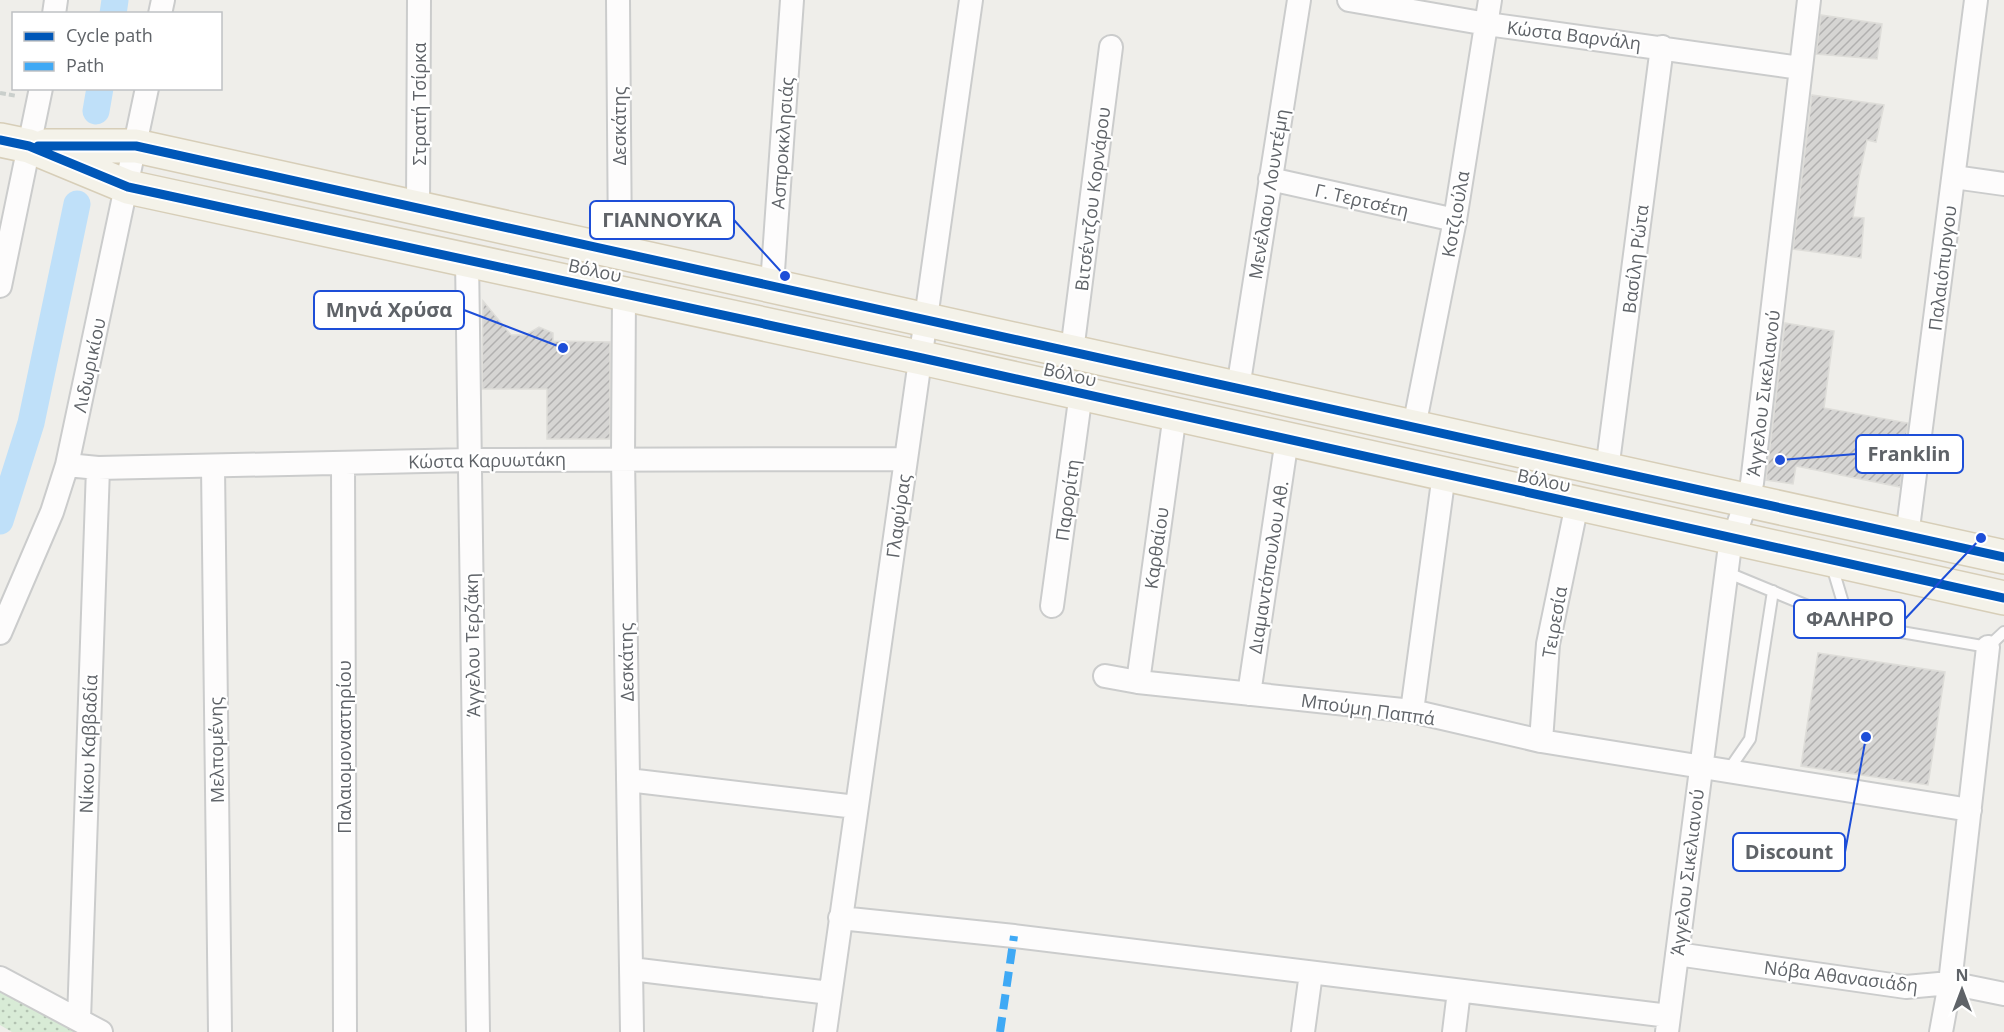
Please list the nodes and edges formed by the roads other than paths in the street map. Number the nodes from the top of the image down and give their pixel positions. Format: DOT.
graph roads {
  1 [pos="419,0"];
  2 [pos="618,0"];
  3 [pos="792,0"];
  4 [pos="971,0"];
  5 [pos="1299,0"];
  6 [pos="1349,0"];
  7 [pos="1490,0"];
  8 [pos="1809,0"];
  9 [pos="1976,0"];
  10 [pos="1487,24"];
  11 [pos="1662,46"];
  12 [pos="1111,47"];
  13 [pos="1800,68"];
  14 [pos="40,90"];
  15 [pos="147,90"];
  16 [pos="15,143"];
  17 [pos="136,146"];
  18 [pos="1954,177"];
  19 [pos="1270,179"];
  20 [pos="2004,184"];
  21 [pos="128,187"];
  22 [pos="418,208"];
  23 [pos="1455,220"];
  24 [pos="620,252"];
  25 [pos="467,259"];
  26 [pos="772,285"];
  27 [pos="0,286"];
  28 [pos="624,293"];
  29 [pos="927,319"];
  30 [pos="1072,351"];
  31 [pos="922,358"];
  32 [pos="1238,388"];
  33 [pos="1081,393"];
  34 [pos="1175,414"];
  35 [pos="1414,427"];
  36 [pos="1287,439"];
  37 [pos="623,458"];
  38 [pos="906,459"];
  39 [pos="470,460"];
  40 [pos="343,463"];
  41 [pos="67,465"];
  42 [pos="213,467"];
  43 [pos="98,468"];
  44 [pos="1607,471"];
  45 [pos="1444,474"];
  46 [pos="1745,502"];
  47 [pos="1577,504"];
  48 [pos="1907,536"];
  49 [pos="1733,538"];
  50 [pos="2004,557"];
  51 [pos="1830,560"];
  52 [pos="1726,572"];
  53 [pos="1773,591"];
  54 [pos="2004,598"];
  55 [pos="1052,606"];
  56 [pos="1850,623"];
  57 [pos="0,633"];
  58 [pos="1996,640"];
  59 [pos="1105,676"];
  60 [pos="1138,682"];
  61 [pos="1249,694"];
  62 [pos="1412,711"];
  63 [pos="1541,741"];
  64 [pos="1700,766"];
  65 [pos="1728,771"];
  66 [pos="628,780"];
  67 [pos="856,807"];
  68 [pos="1970,810"];
  69 [pos="840,918"];
  70 [pos="1677,954"];
  71 [pos="631,969"];
  72 [pos="1311,973"];
  73 [pos="0,978"];
  74 [pos="1950,983"];
  75 [pos="1460,991"];
  76 [pos="830,993"];
  77 [pos="2004,994"];
  78 [pos="79,1020"];
  79 [pos="1668,1024"];
  80 [pos="101,1032"];
  81 [pos="220,1032"];
  82 [pos="345,1032"];
  83 [pos="478,1032"];
  84 [pos="632,1032"];
  85 [pos="825,1032"];
  86 [pos="1303,1032"];
  87 [pos="1454,1032"];
  88 [pos="1941,1032"];
  1 -- 22 [label="street, Στρατή Τσίρκα"];
  2 -- 24 [label="street, Δεσκάτης"];
  3 -- 26 [label="street, Ασπροκκλησιάς"];
  4 -- 29 [label="street, Γλαφύρας"];
  5 -- 19 [label="street, Μενέλαου Λουντέμη"];
  6 -- 10 [label="street, Κώστα Βαρνάλη"];
  7 -- 10 [label="street, Κοτζιούλα"];
  8 -- 13 [label="street, Άγγελου Σικελιανού"];
  9 -- 18 [label="street, Παλαιόπυργου"];
  10 -- 11 [label="street, Κώστα Βαρνάλη"];
  10 -- 23 [label="street, Κοτζιούλα"];
  11 -- 13 [label="street, Κώστα Βαρνάλη"];
  11 -- 44 [label="street, Βασίλη Ρώτα"];
  12 -- 30 [label="street, Βιτσέντζου Κορνάρου"];
  13 -- 46 [label="street, Άγγελου Σικελιανού"];
  14 -- 16 [label="street"];
  15 -- 17 [label="street, Λιδωρικίου"];
  16 -- 17 [label="main road, Βόλου"];
  16 -- 21 [label="main road, Βόλου"];
  16 -- 27 [label="street"];
  17 -- 21 [label="street, Λιδωρικίου"];
  17 -- 22 [label="main road, Βόλου"];
  18 -- 20 [label="street"];
  18 -- 48 [label="street, Παλαιόπυργου"];
  19 -- 23 [label="street, Γ. Τερτσέτη"];
  19 -- 32 [label="street, Μενέλαου Λουντέμη"];
  21 -- 25 [label="main road, Βόλου"];
  21 -- 41 [label="street, Λιδωρικίου"];
  22 -- 24 [label="main road, Βόλου"];
  23 -- 35 [label="street, Κοτζιούλα"];
  24 -- 26 [label="main road, Βόλου"];
  25 -- 28 [label="main road, Βόλου"];
  25 -- 39 [label="street, Άγγελου Τερζάκη"];
  26 -- 29 [label="main road, Βόλου"];
  28 -- 31 [label="main road, Βόλου"];
  28 -- 37 [label="street, Δεσκάτης"];
  29 -- 30 [label="main road, Βόλου"];
  29 -- 31 [label="street, Γλαφύρας"];
  30 -- 32 [label="main road, Βόλου"];
  31 -- 33 [label="main road, Βόλου"];
  31 -- 38 [label="street, Γλαφύρας"];
  32 -- 35 [label="main road, Βόλου"];
  33 -- 34 [label="main road, Βόλου"];
  33 -- 55 [label="street, Παρορίτη"];
  34 -- 36 [label="main road, Βόλου"];
  34 -- 60 [label="street, Καρθαίου"];
  35 -- 44 [label="main road, Βόλου"];
  36 -- 45 [label="main road, Βόλου"];
  36 -- 61 [label="street, Διαμαντόπουλου Αθ."];
  37 -- 38 [label="street, Κώστα Καρυωτάκη"];
  37 -- 39 [label="street, Κώστα Καρυωτάκη"];
  37 -- 66 [label="street, Δεσκάτης"];
  38 -- 67 [label="street, Γλαφύρας"];
  39 -- 40 [label="street, Κώστα Καρυωτάκη"];
  39 -- 83 [label="street, Άγγελου Τερζάκη"];
  40 -- 42 [label="street, Κώστα Καρυωτάκη"];
  40 -- 82 [label="street, Παλαιομοναστηρίου"];
  41 -- 43 [label="street, Κώστα Καρυωτάκη"];
  41 -- 57 [label="street, Λιδωρικίου"];
  42 -- 43 [label="street, Κώστα Καρυωτάκη"];
  42 -- 81 [label="street, Μελπομένης"];
  43 -- 78 [label="street, Νίκου Καββαδία"];
  44 -- 46 [label="main road, Βόλου"];
  45 -- 47 [label="main road, Βόλου"];
  45 -- 62 [label="street"];
  46 -- 48 [label="main road, Βόλου"];
  46 -- 49 [label="street, Άγγελου Σικελιανού"];
  47 -- 49 [label="main road, Βόλου"];
  47 -- 63 [label="street, Τειρεσία"];
  48 -- 50 [label="main road, Βόλου"];
  49 -- 51 [label="main road, Βόλου"];
  49 -- 52 [label="street, Άγγελου Σικελιανού"];
  51 -- 54 [label="main road, Βόλου"];
  51 -- 56 [label="lane"];
  52 -- 53 [label="lane"];
  52 -- 64 [label="street, Άγγελου Σικελιανού"];
  53 -- 56 [label="lane"];
  53 -- 65 [label="lane"];
  56 -- 58 [label="lane"];
  58 -- 68 [label="street"];
  59 -- 60 [label="street, Μπούμη Παππά"];
  60 -- 61 [label="street, Μπούμη Παππά"];
  61 -- 62 [label="street, Μπούμη Παππά"];
  62 -- 63 [label="street, Μπούμη Παππά"];
  63 -- 64 [label="street, Μπούμη Παππά"];
  64 -- 65 [label="street, Μπούμη Παππά"];
  64 -- 70 [label="street, Άγγελου Σικελιανού"];
  65 -- 68 [label="street, Μπούμη Παππά"];
  66 -- 67 [label="street"];
  66 -- 71 [label="street, Δεσκάτης"];
  67 -- 69 [label="street, Γλαφύρας"];
  68 -- 74 [label="street"];
  69 -- 72 [label="street"];
  69 -- 76 [label="street, Γλαφύρας"];
  70 -- 74 [label="street, Νόβα Αθανασιάδη"];
  70 -- 79 [label="street, Άγγελου Σικελιανού"];
  71 -- 76 [label="street"];
  71 -- 84 [label="street, Δεσκάτης"];
  72 -- 75 [label="street"];
  72 -- 86 [label="street"];
  73 -- 78 [label="street"];
  74 -- 77 [label="street, Νόβα Αθανασιάδη"];
  74 -- 88 [label="street"];
  75 -- 79 [label="street"];
  75 -- 87 [label="street"];
  76 -- 85 [label="street, Γλαφύρας"];
  78 -- 80 [label="street"];
}
